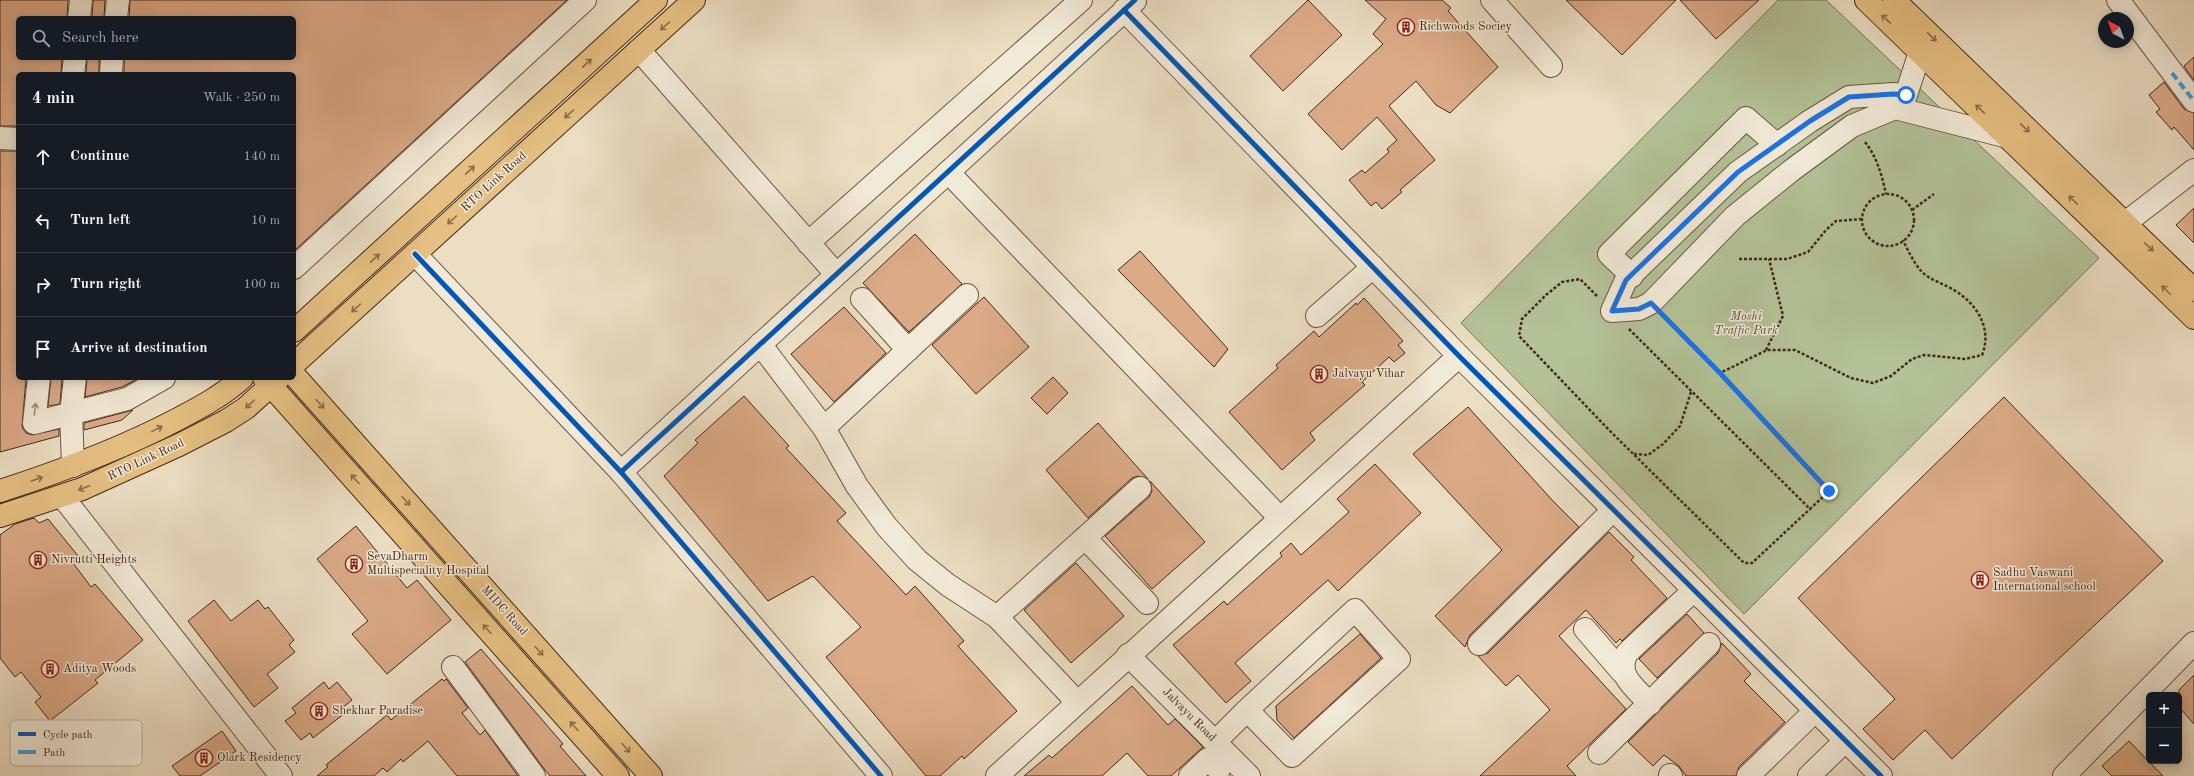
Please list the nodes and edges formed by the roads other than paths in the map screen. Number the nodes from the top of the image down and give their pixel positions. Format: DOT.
graph roads {
  1 [pos="81,0"];
  2 [pos="118,0"];
  3 [pos="585,0"];
  4 [pos="656,0"];
  5 [pos="694,0"];
  6 [pos="1081,0"];
  7 [pos="1492,0"];
  8 [pos="1866,0"];
  9 [pos="1894,0"];
  10 [pos="2129,4"];
  11 [pos="1130,5"];
  12 [pos="79,16"];
  13 [pos="116,16"];
  14 [pos="638,50"];
  15 [pos="1920,52"];
  16 [pos="75,60"];
  17 [pos="112,60"];
  18 [pos="1551,66"];
  19 [pos="73,72"];
  20 [pos="111,72"];
  21 [pos="2194,101"];
  22 [pos="2008,137"];
  23 [pos="0,138"];
  24 [pos="16,139"];
  25 [pos="1776,145"];
  26 [pos="2194,170"];
  27 [pos="948,172"];
  28 [pos="2117,229"];
  29 [pos="808,243"];
  30 [pos="415,254"];
  31 [pos="296,266"];
  32 [pos="1373,267"];
  33 [pos="836,274"];
  34 [pos="1632,276"];
  35 [pos="2194,290"];
  36 [pos="967,295"];
  37 [pos="862,299"];
  38 [pos="1317,316"];
  39 [pos="2194,318"];
  40 [pos="296,329"];
  41 [pos="760,344"];
  42 [pos="908,350"];
  43 [pos="1459,356"];
  44 [pos="296,362"];
  45 [pos="296,377"];
  46 [pos="39,380"];
  47 [pos="75,380"];
  48 [pos="160,380"];
  49 [pos="239,380"];
  50 [pos="271,380"];
  51 [pos="71,414"];
  52 [pos="824,428"];
  53 [pos="73,466"];
  54 [pos="621,472"];
  55 [pos="1140,488"];
  56 [pos="0,491"];
  57 [pos="62,496"];
  58 [pos="1613,510"];
  59 [pos="0,516"];
  60 [pos="1280,518"];
  61 [pos="1085,538"];
  62 [pos="1693,590"];
  63 [pos="1147,603"];
  64 [pos="997,617"];
  65 [pos="1585,629"];
  66 [pos="2194,643"];
  67 [pos="1479,644"];
  68 [pos="1709,644"];
  69 [pos="1128,655"];
  70 [pos="453,668"];
  71 [pos="1622,672"];
  72 [pos="1077,702"];
  73 [pos="1650,704"];
  74 [pos="1247,710"];
  75 [pos="1815,711"];
  76 [pos="1845,741"];
  77 [pos="1215,742"];
  78 [pos="1600,752"];
  79 [pos="1225,768"];
  80 [pos="281,776"];
  81 [pos="534,776"];
  82 [pos="618,776"];
  83 [pos="651,776"];
  84 [pos="881,776"];
  85 [pos="997,776"];
  86 [pos="1190,776"];
  87 [pos="1249,776"];
  88 [pos="1748,776"];
  89 [pos="1809,776"];
  90 [pos="1881,776"];
  91 [pos="2064,776"];
  1 -- 12 [label="street"];
  2 -- 13 [label="street"];
  3 -- 31 [label="street"];
  40 -- 4 [label="main road, RTO Link Road, one-way"];
  5 -- 14 [label="main road, RTO Link Road, one-way"];
  6 -- 29 [label="street"];
  7 -- 18 [label="street"];
  15 -- 8 [label="main road, one-way"];
  9 -- 28 [label="main road, one-way"];
  10 -- 21 [label="street"];
  11 -- 27 [label="street"];
  11 -- 32 [label="street"];
  14 -- 29 [label="street"];
  14 -- 30 [label="main road, RTO Link Road, one-way"];
  22 -- 15 [label="main road, one-way"];
  15 -- 25 [label="street"];
  16 -- 19 [label="street"];
  17 -- 20 [label="street"];
  28 -- 22 [label="main road, one-way"];
  22 -- 34 [label="street"];
  23 -- 24 [label="street"];
  25 -- 34 [label="street"];
  25 -- 34 [label="street"];
  26 -- 28 [label="street"];
  27 -- 33 [label="street"];
  27 -- 60 [label="street"];
  28 -- 35 [label="main road, one-way"];
  39 -- 28 [label="main road, one-way"];
  29 -- 33 [label="street"];
  30 -- 44 [label="main road, RTO Link Road, one-way"];
  30 -- 54 [label="street"];
  32 -- 38 [label="street"];
  32 -- 43 [label="street"];
  33 -- 41 [label="street"];
  36 -- 42 [label="street"];
  37 -- 42 [label="street"];
  41 -- 52 [label="street"];
  41 -- 54 [label="street"];
  42 -- 52 [label="street"];
  43 -- 58 [label="street"];
  43 -- 60 [label="street"];
  45 -- 83 [label="main road, MIDC Road, one-way"];
  51 -- 46 [label="street, one-way"];
  47 -- 51 [label="street"];
  48 -- 51 [label="street"];
  53 -- 49 [label="main road, RTO Link Road, one-way"];
  50 -- 57 [label="main road, RTO Link Road, one-way"];
  82 -- 50 [label="main road, MIDC Road, one-way"];
  51 -- 53 [label="street"];
  52 -- 64 [label="street"];
  56 -- 53 [label="main road, RTO Link Road, one-way"];
  54 -- 84 [label="street"];
  55 -- 61 [label="street"];
  57 -- 59 [label="main road, RTO Link Road"];
  57 -- 80 [label="street"];
  58 -- 62 [label="street"];
  58 -- 67 [label="street"];
  60 -- 69 [label="street"];
  61 -- 63 [label="street"];
  61 -- 64 [label="street"];
  62 -- 71 [label="street"];
  62 -- 75 [label="street"];
  64 -- 72 [label="street"];
  65 -- 71 [label="street"];
  66 -- 91 [label="street"];
  68 -- 73 [label="street"];
  69 -- 72 [label="street"];
  69 -- 77 [label="street, Jalvayu Road"];
  70 -- 81 [label="street"];
  71 -- 73 [label="street"];
  72 -- 85 [label="street"];
  73 -- 78 [label="street"];
  74 -- 74 [label="street"];
  74 -- 77 [label="street"];
  75 -- 76 [label="street"];
  75 -- 88 [label="street"];
  76 -- 89 [label="street"];
  76 -- 90 [label="street"];
  77 -- 79 [label="street, Jalvayu Road"];
  79 -- 86 [label="street"];
  79 -- 87 [label="street, Jalvayu Road"];
}
